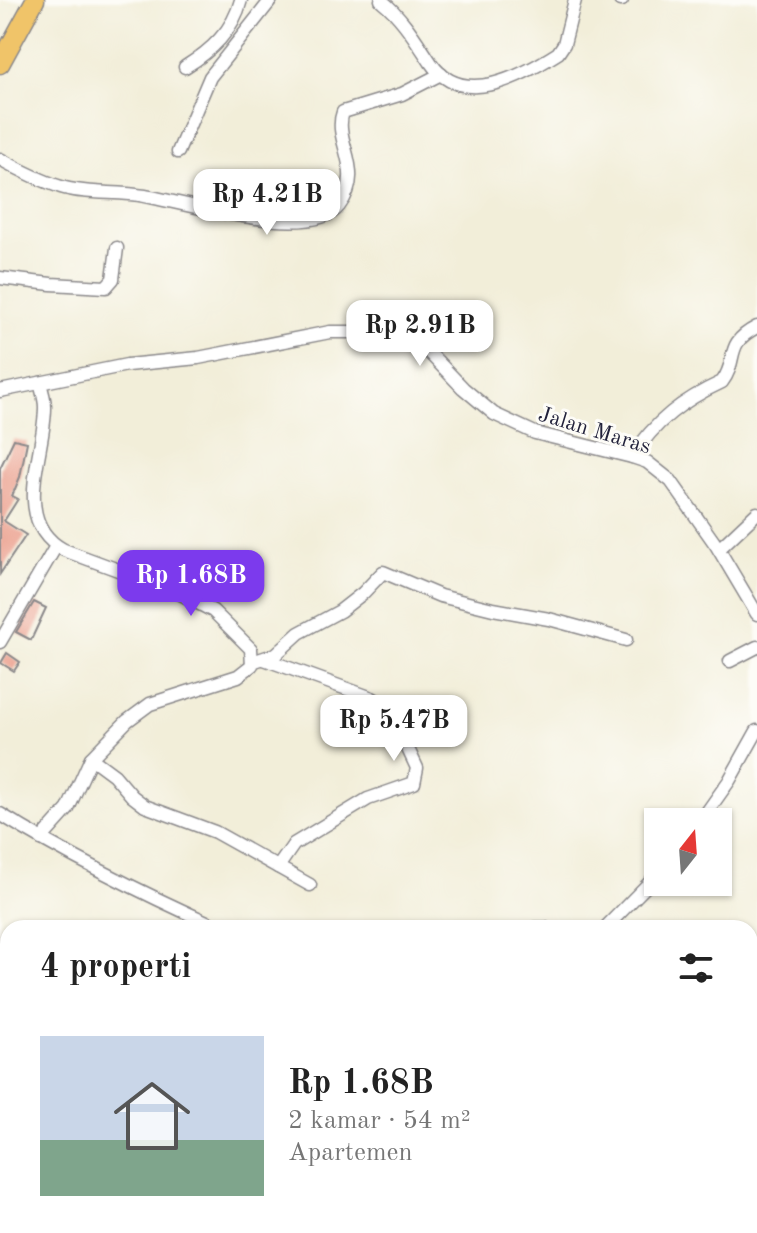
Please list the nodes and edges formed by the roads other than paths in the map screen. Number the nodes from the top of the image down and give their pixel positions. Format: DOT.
graph roads {
  1 [pos="25,0"];
  2 [pos="35,0"];
  3 [pos="241,0"];
  4 [pos="271,0"];
  5 [pos="381,0"];
  6 [pos="575,0"];
  7 [pos="0,48"];
  8 [pos="0,64"];
  9 [pos="185,67"];
  10 [pos="441,74"];
  11 [pos="178,152"];
  12 [pos="0,159"];
  13 [pos="117,248"];
  14 [pos="0,278"];
  15 [pos="757,327"];
  16 [pos="40,383"];
  17 [pos="0,391"];
  18 [pos="632,457"];
  19 [pos="757,513"];
  20 [pos="56,546"];
  21 [pos="719,549"];
  22 [pos="757,614"];
  23 [pos="626,640"];
  24 [pos="0,642"];
  25 [pos="757,647"];
  26 [pos="258,661"];
  27 [pos="730,661"];
  28 [pos="757,731"];
  29 [pos="91,758"];
  30 [pos="710,808"];
  31 [pos="0,814"];
  32 [pos="41,839"];
  33 [pos="278,867"];
  34 [pos="310,885"];
  35 [pos="644,888"];
  36 [pos="202,920"];
  37 [pos="613,920"];
  1 -- 7 [label="highway"];
  2 -- 8 [label="highway"];
  3 -- 9 [label="street"];
  4 -- 11 [label="street"];
  5 -- 10 [label="street"];
  6 -- 10 [label="street"];
  10 -- 12 [label="street"];
  13 -- 14 [label="street"];
  15 -- 18 [label="street"];
  16 -- 17 [label="street, Jalan Maras"];
  16 -- 18 [label="street, Jalan Maras"];
  16 -- 20 [label="street"];
  18 -- 21 [label="street, Jalan Maras"];
  19 -- 21 [label="street"];
  20 -- 24 [label="street"];
  20 -- 26 [label="street"];
  21 -- 22 [label="street, Jalan Maras"];
  23 -- 26 [label="street"];
  25 -- 27 [label="street"];
  26 -- 29 [label="street"];
  26 -- 33 [label="street"];
  28 -- 30 [label="street"];
  29 -- 32 [label="street"];
  29 -- 33 [label="street"];
  31 -- 32 [label="street"];
  32 -- 36 [label="street"];
  33 -- 34 [label="street"];
  35 -- 37 [label="street"];
}
